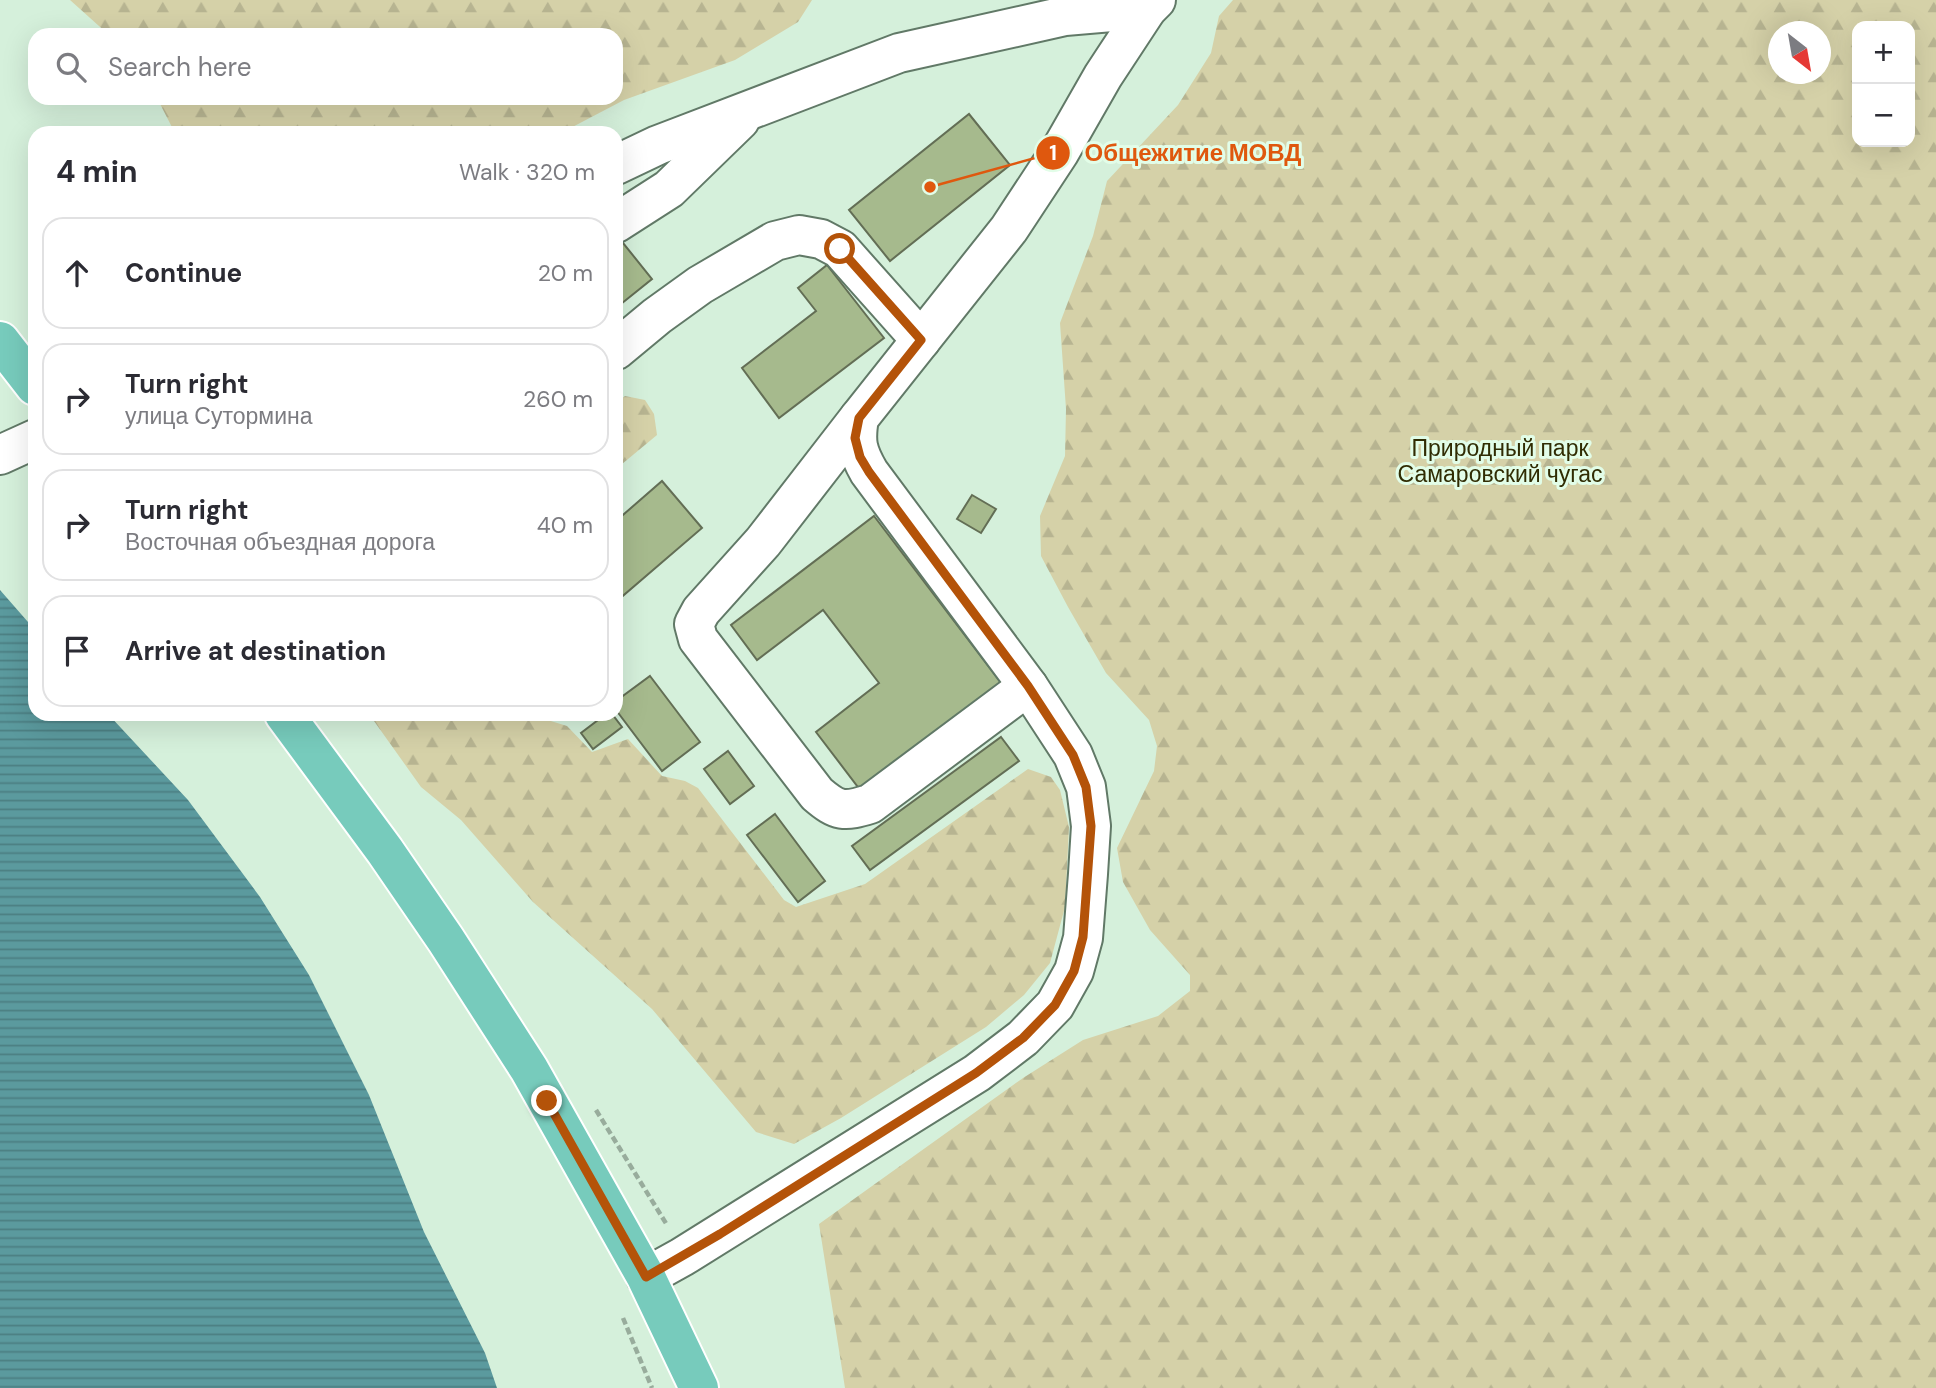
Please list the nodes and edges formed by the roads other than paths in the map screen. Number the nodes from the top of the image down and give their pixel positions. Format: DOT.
graph roads {
  1 [pos="1151,5"];
  2 [pos="759,105"];
  3 [pos="623,162"];
  4 [pos="623,219"];
  5 [pos="921,340"];
  6 [pos="0,341"];
  7 [pos="623,344"];
  8 [pos="28,377"];
  9 [pos="859,418"];
  10 [pos="28,442"];
  11 [pos="0,455"];
  12 [pos="1028,686"];
  13 [pos="289,721"];
  14 [pos="538,1085"];
  15 [pos="646,1277"];
  16 [pos="674,1388"];
  17 [pos="699,1388"];
  1 -- 2 [label="street"];
  1 -- 5 [label="street"];
  2 -- 3 [label="street"];
  2 -- 4 [label="street"];
  5 -- 7 [label="street"];
  5 -- 9 [label="street"];
  6 -- 8 [label="main road"];
  9 -- 12 [label="street"];
  9 -- 12 [label="street"];
  10 -- 11 [label="street"];
  12 -- 15 [label="street"];
  13 -- 14 [label="main road"];
  14 -- 15 [label="main road"];
  14 -- 16 [label="main road"];
  15 -- 17 [label="main road"];
}
